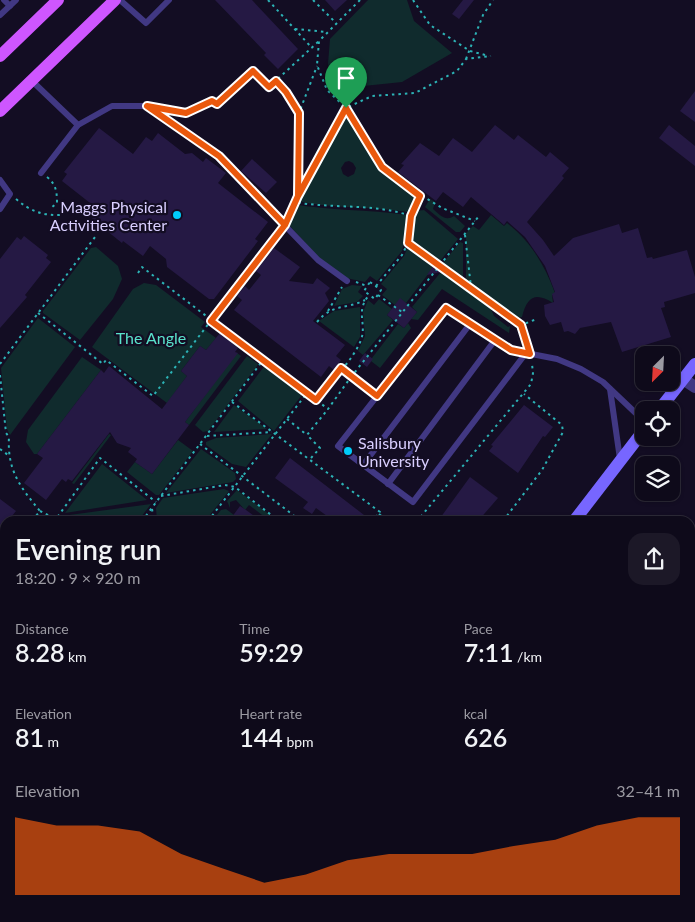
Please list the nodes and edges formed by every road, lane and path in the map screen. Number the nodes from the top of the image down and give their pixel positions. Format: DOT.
graph roads {
  1 [pos="4,0"];
  2 [pos="16,0"];
  3 [pos="56,0"];
  4 [pos="115,0"];
  5 [pos="120,0"];
  6 [pos="169,0"];
  7 [pos="268,0"];
  8 [pos="313,0"];
  9 [pos="360,0"];
  10 [pos="413,0"];
  11 [pos="493,0"];
  12 [pos="10,6"];
  13 [pos="0,15"];
  14 [pos="336,24"];
  15 [pos="294,29"];
  16 [pos="328,32"];
  17 [pos="319,41"];
  18 [pos="312,48"];
  19 [pos="2,51"];
  20 [pos="470,51"];
  21 [pos="466,60"];
  22 [pos="318,65"];
  23 [pos="31,80"];
  24 [pos="276,81"];
  25 [pos="346,108"];
  26 [pos="167,109"];
  27 [pos="0,111"];
  28 [pos="299,113"];
  29 [pos="78,125"];
  30 [pos="41,173"];
  31 [pos="0,180"];
  32 [pos="10,194"];
  33 [pos="298,196"];
  34 [pos="420,196"];
  35 [pos="294,202"];
  36 [pos="51,208"];
  37 [pos="0,209"];
  38 [pos="62,215"];
  39 [pos="411,216"];
  40 [pos="479,216"];
  41 [pos="475,221"];
  42 [pos="285,225"];
  43 [pos="464,235"];
  44 [pos="95,237"];
  45 [pos="408,243"];
  46 [pos="440,266"];
  47 [pos="138,273"];
  48 [pos="347,281"];
  49 [pos="367,286"];
  50 [pos="376,286"];
  51 [pos="471,287"];
  52 [pos="369,295"];
  53 [pos="378,295"];
  54 [pos="365,300"];
  55 [pos="328,311"];
  56 [pos="402,312"];
  57 [pos="38,313"];
  58 [pos="537,319"];
  59 [pos="211,321"];
  60 [pos="317,322"];
  61 [pos="470,324"];
  62 [pos="521,325"];
  63 [pos="495,340"];
  64 [pos="528,354"];
  65 [pos="263,360"];
  66 [pos="0,364"];
  67 [pos="695,364"];
  68 [pos="341,368"];
  69 [pos="0,375"];
  70 [pos="352,377"];
  71 [pos="684,379"];
  72 [pos="695,387"];
  73 [pos="610,389"];
  74 [pos="307,393"];
  75 [pos="524,394"];
  76 [pos="377,396"];
  77 [pos="316,400"];
  78 [pos="666,401"];
  79 [pos="232,402"];
  80 [pos="328,409"];
  81 [pos="635,412"];
  82 [pos="287,418"];
  83 [pos="272,432"];
  84 [pos="275,434"];
  85 [pos="307,435"];
  86 [pos="207,436"];
  87 [pos="635,442"];
  88 [pos="200,444"];
  89 [pos="0,449"];
  90 [pos="8,455"];
  91 [pos="310,459"];
  92 [pos="620,461"];
  93 [pos="363,465"];
  94 [pos="242,477"];
  95 [pos="388,484"];
  96 [pos="234,487"];
  97 [pos="161,496"];
  98 [pos="156,502"];
  99 [pos="152,508"];
  100 [pos="40,511"];
  101 [pos="379,514"];
  102 [pos="36,516"];
  103 [pos="51,516"];
  104 [pos="57,516"];
  105 [pos="146,516"];
  106 [pos="153,516"];
  107 [pos="212,516"];
  108 [pos="272,516"];
  109 [pos="293,516"];
  110 [pos="382,516"];
  111 [pos="421,516"];
  112 [pos="507,516"];
  113 [pos="578,516"];
  1 -- 12 [label="lane"];
  2 -- 12 [label="lane"];
  3 -- 19 [label="main road"];
  4 -- 23 [label="main road"];
  5 -- 6 [label="lane"];
  7 -- 15 [label="path"];
  8 -- 14 [label="path"];
  9 -- 14 [label="path"];
  10 -- 20 [label="path"];
  11 -- 20 [label="path"];
  12 -- 13 [label="lane"];
  14 -- 16 [label="path"];
  15 -- 16 [label="path"];
  15 -- 18 [label="path"];
  16 -- 17 [label="path"];
  17 -- 18 [label="path"];
  17 -- 22 [label="path"];
  18 -- 24 [label="path"];
  20 -- 21 [label="path"];
  20 -- 21 [label="path"];
  21 -- 25 [label="path"];
  22 -- 25 [label="path"];
  22 -- 28 [label="path"];
  23 -- 27 [label="main road"];
  23 -- 29 [label="lane"];
  24 -- 26 [label="path"];
  24 -- 28 [label="path"];
  25 -- 33 [label="path"];
  25 -- 34 [label="path"];
  28 -- 33 [label="path"];
  29 -- 30 [label="lane"];
  29 -- 42 [label="lane"];
  30 -- 36 [label="path"];
  31 -- 32 [label="lane"];
  32 -- 37 [label="lane"];
  32 -- 38 [label="path"];
  33 -- 35 [label="path"];
  34 -- 39 [label="path"];
  34 -- 41 [label="path"];
  35 -- 39 [label="path"];
  35 -- 42 [label="path"];
  39 -- 45 [label="path"];
  40 -- 41 [label="path"];
  41 -- 43 [label="path"];
  42 -- 48 [label="lane"];
  42 -- 59 [label="path"];
  43 -- 46 [label="path"];
  43 -- 51 [label="path"];
  44 -- 57 [label="path"];
  45 -- 46 [label="path"];
  45 -- 50 [label="path"];
  46 -- 51 [label="path"];
  46 -- 56 [label="path"];
  47 -- 59 [label="path"];
  48 -- 49 [label="path"];
  48 -- 55 [label="path"];
  49 -- 50 [label="path"];
  49 -- 52 [label="path"];
  50 -- 53 [label="path"];
  51 -- 62 [label="path"];
  52 -- 53 [label="path"];
  52 -- 54 [label="path"];
  53 -- 56 [label="path"];
  54 -- 55 [label="path"];
  54 -- 68 [label="path"];
  55 -- 60 [label="path"];
  56 -- 70 [label="path"];
  57 -- 59 [label="path"];
  57 -- 66 [label="path"];
  58 -- 62 [label="path"];
  59 -- 65 [label="path"];
  61 -- 63 [label="lane"];
  61 -- 76 [label="lane"];
  61 -- 93 [label="lane"];
  62 -- 64 [label="path"];
  63 -- 64 [label="lane"];
  63 -- 95 [label="lane"];
  64 -- 73 [label="lane"];
  64 -- 75 [label="path"];
  64 -- 95 [label="lane"];
  65 -- 74 [label="path"];
  65 -- 79 [label="path"];
  67 -- 71 [label="street"];
  68 -- 70 [label="path"];
  68 -- 77 [label="path"];
  69 -- 90 [label="path"];
  70 -- 76 [label="path"];
  70 -- 80 [label="path"];
  71 -- 72 [label="street"];
  71 -- 78 [label="street"];
  73 -- 81 [label="lane"];
  73 -- 92 [label="lane"];
  74 -- 77 [label="path"];
  74 -- 82 [label="path"];
  75 -- 111 [label="path"];
  75 -- 112 [label="path"];
  76 -- 93 [label="lane"];
  77 -- 80 [label="path"];
  79 -- 83 [label="path"];
  79 -- 86 [label="path"];
  80 -- 85 [label="path"];
  82 -- 84 [label="path"];
  82 -- 85 [label="path"];
  83 -- 84 [label="path"];
  83 -- 86 [label="path"];
  84 -- 91 [label="path"];
  84 -- 94 [label="path"];
  85 -- 91 [label="path"];
  86 -- 88 [label="path"];
  87 -- 92 [label="street"];
  88 -- 94 [label="path"];
  88 -- 97 [label="path"];
  89 -- 90 [label="path"];
  90 -- 100 [label="path"];
  91 -- 101 [label="path"];
  92 -- 113 [label="street"];
  93 -- 95 [label="lane"];
  94 -- 96 [label="path"];
  94 -- 109 [label="path"];
  96 -- 97 [label="path"];
  96 -- 107 [label="path"];
  96 -- 108 [label="path"];
  97 -- 98 [label="path"];
  98 -- 99 [label="path"];
  98 -- 104 [label="path"];
  99 -- 105 [label="path"];
  99 -- 106 [label="path"];
  100 -- 102 [label="path"];
  100 -- 103 [label="path"];
  101 -- 110 [label="path"];
}
